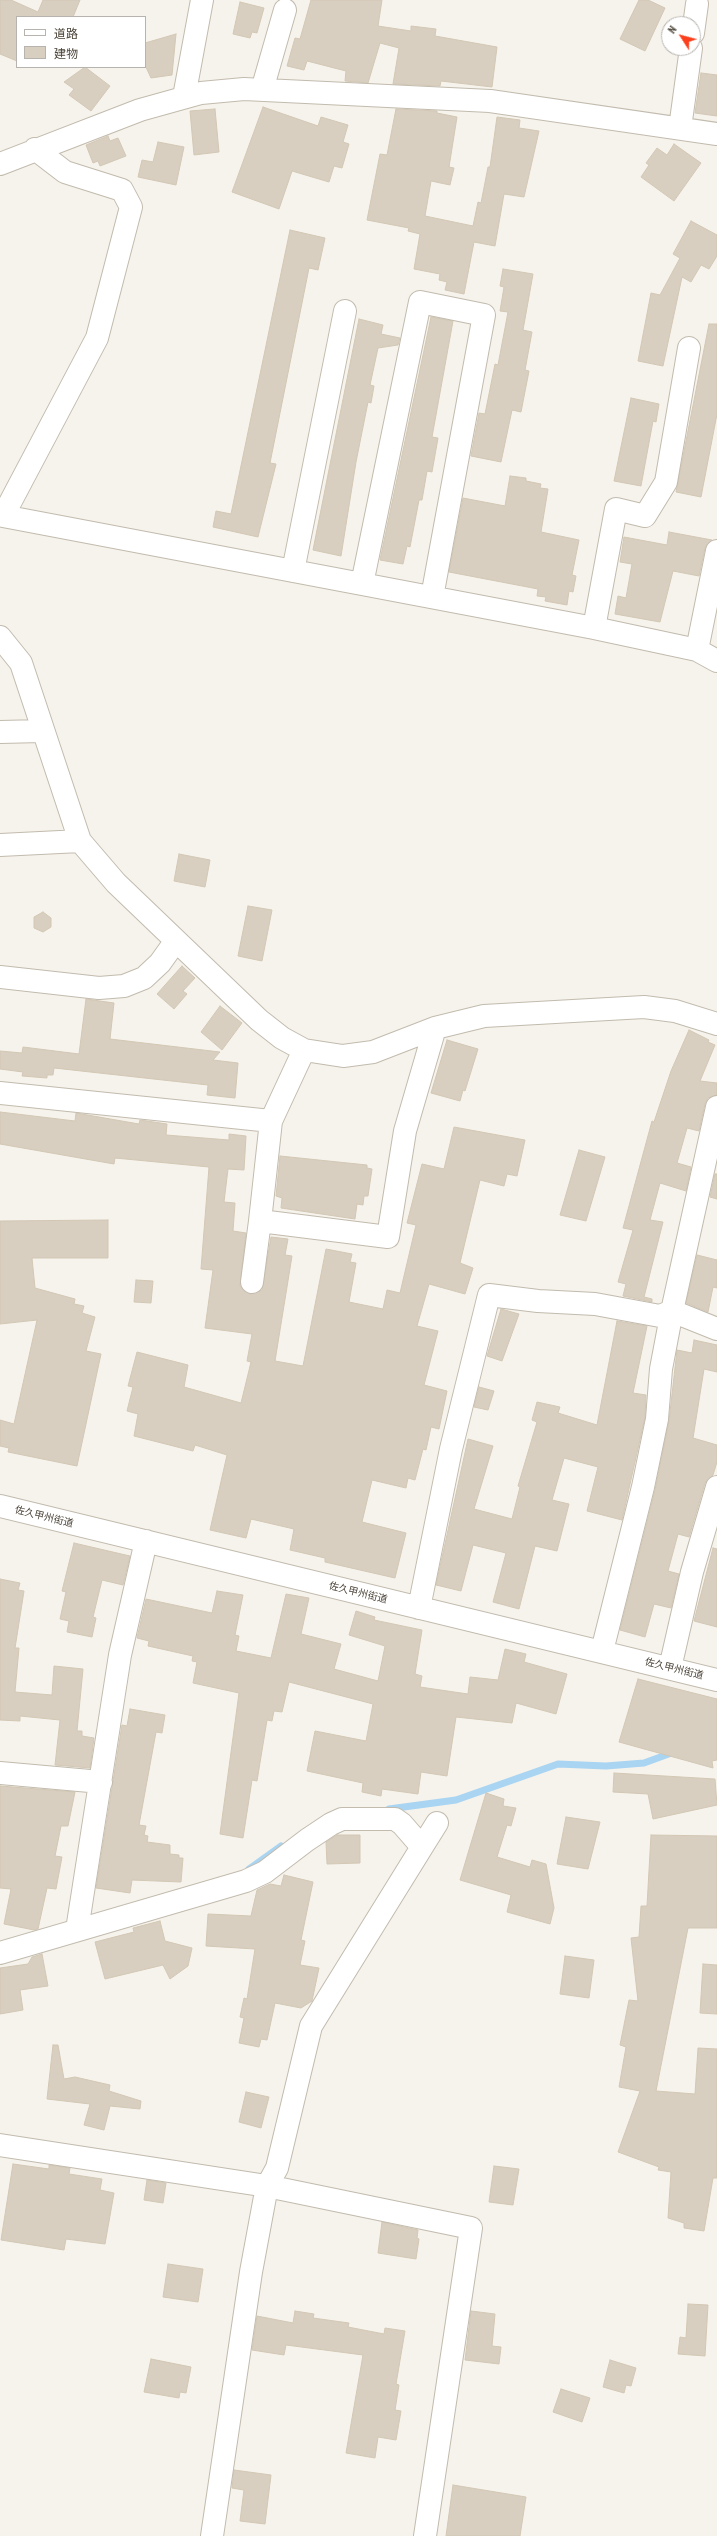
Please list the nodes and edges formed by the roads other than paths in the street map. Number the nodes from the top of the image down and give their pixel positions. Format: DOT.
graph roads {
  1 [pos="202,0"];
  2 [pos="697,4"];
  3 [pos="285,10"];
  4 [pos="695,16"];
  5 [pos="690,56"];
  6 [pos="262,90"];
  7 [pos="184,97"];
  8 [pos="680,128"];
  9 [pos="717,134"];
  10 [pos="35,149"];
  11 [pos="0,164"];
  12 [pos="346,310"];
  13 [pos="689,348"];
  14 [pos="1,518"];
  15 [pos="717,551"];
  16 [pos="293,571"];
  17 [pos="362,584"];
  18 [pos="432,597"];
  19 [pos="594,628"];
  20 [pos="0,637"];
  21 [pos="697,650"];
  22 [pos="717,661"];
  23 [pos="42,730"];
  24 [pos="0,732"];
  25 [pos="80,841"];
  26 [pos="0,845"];
  27 [pos="175,942"];
  28 [pos="0,977"];
  29 [pos="717,1024"];
  30 [pos="435,1028"];
  31 [pos="304,1050"];
  32 [pos="0,1093"];
  33 [pos="717,1107"];
  34 [pos="271,1121"];
  35 [pos="260,1221"];
  36 [pos="252,1282"];
  37 [pos="672,1311"];
  38 [pos="717,1329"];
  39 [pos="717,1487"];
  40 [pos="0,1506"];
  41 [pos="146,1542"];
  42 [pos="419,1608"];
  43 [pos="602,1651"];
  44 [pos="670,1668"];
  45 [pos="717,1680"];
  46 [pos="0,1773"];
  47 [pos="101,1782"];
  48 [pos="437,1823"];
  49 [pos="422,1847"];
  50 [pos="77,1925"];
  51 [pos="0,1953"];
  52 [pos="0,2145"];
  53 [pos="267,2186"];
  54 [pos="212,2536"];
  55 [pos="425,2536"];
  1 -- 7 [label="street"];
  2 -- 4 [label="street"];
  3 -- 6 [label="street"];
  5 -- 8 [label="street"];
  6 -- 7 [label="street"];
  6 -- 8 [label="street"];
  7 -- 10 [label="street"];
  8 -- 9 [label="street"];
  10 -- 11 [label="street"];
  10 -- 14 [label="street"];
  12 -- 16 [label="street"];
  13 -- 19 [label="street"];
  14 -- 16 [label="street"];
  15 -- 21 [label="street"];
  16 -- 17 [label="street"];
  17 -- 18 [label="street"];
  17 -- 18 [label="street"];
  18 -- 19 [label="street"];
  19 -- 21 [label="street"];
  20 -- 23 [label="street"];
  21 -- 22 [label="street"];
  23 -- 24 [label="street"];
  23 -- 25 [label="street"];
  25 -- 26 [label="street"];
  25 -- 27 [label="street"];
  27 -- 28 [label="street"];
  27 -- 31 [label="street"];
  29 -- 30 [label="street"];
  30 -- 31 [label="street"];
  30 -- 35 [label="street"];
  31 -- 34 [label="street"];
  32 -- 34 [label="street"];
  33 -- 37 [label="street"];
  34 -- 35 [label="street"];
  35 -- 36 [label="street"];
  37 -- 38 [label="street"];
  37 -- 42 [label="street"];
  37 -- 43 [label="street"];
  39 -- 44 [label="street"];
  40 -- 41 [label="street, 佐久甲州街道"];
  41 -- 42 [label="street, 佐久甲州街道"];
  41 -- 47 [label="street"];
  42 -- 43 [label="street, 佐久甲州街道"];
  43 -- 44 [label="street, 佐久甲州街道"];
  44 -- 45 [label="street, 佐久甲州街道"];
  46 -- 47 [label="street"];
  47 -- 50 [label="street"];
  48 -- 49 [label="street"];
  49 -- 50 [label="street"];
  49 -- 53 [label="street"];
  50 -- 51 [label="street"];
  52 -- 53 [label="street"];
  53 -- 54 [label="street"];
  53 -- 55 [label="street"];
}
